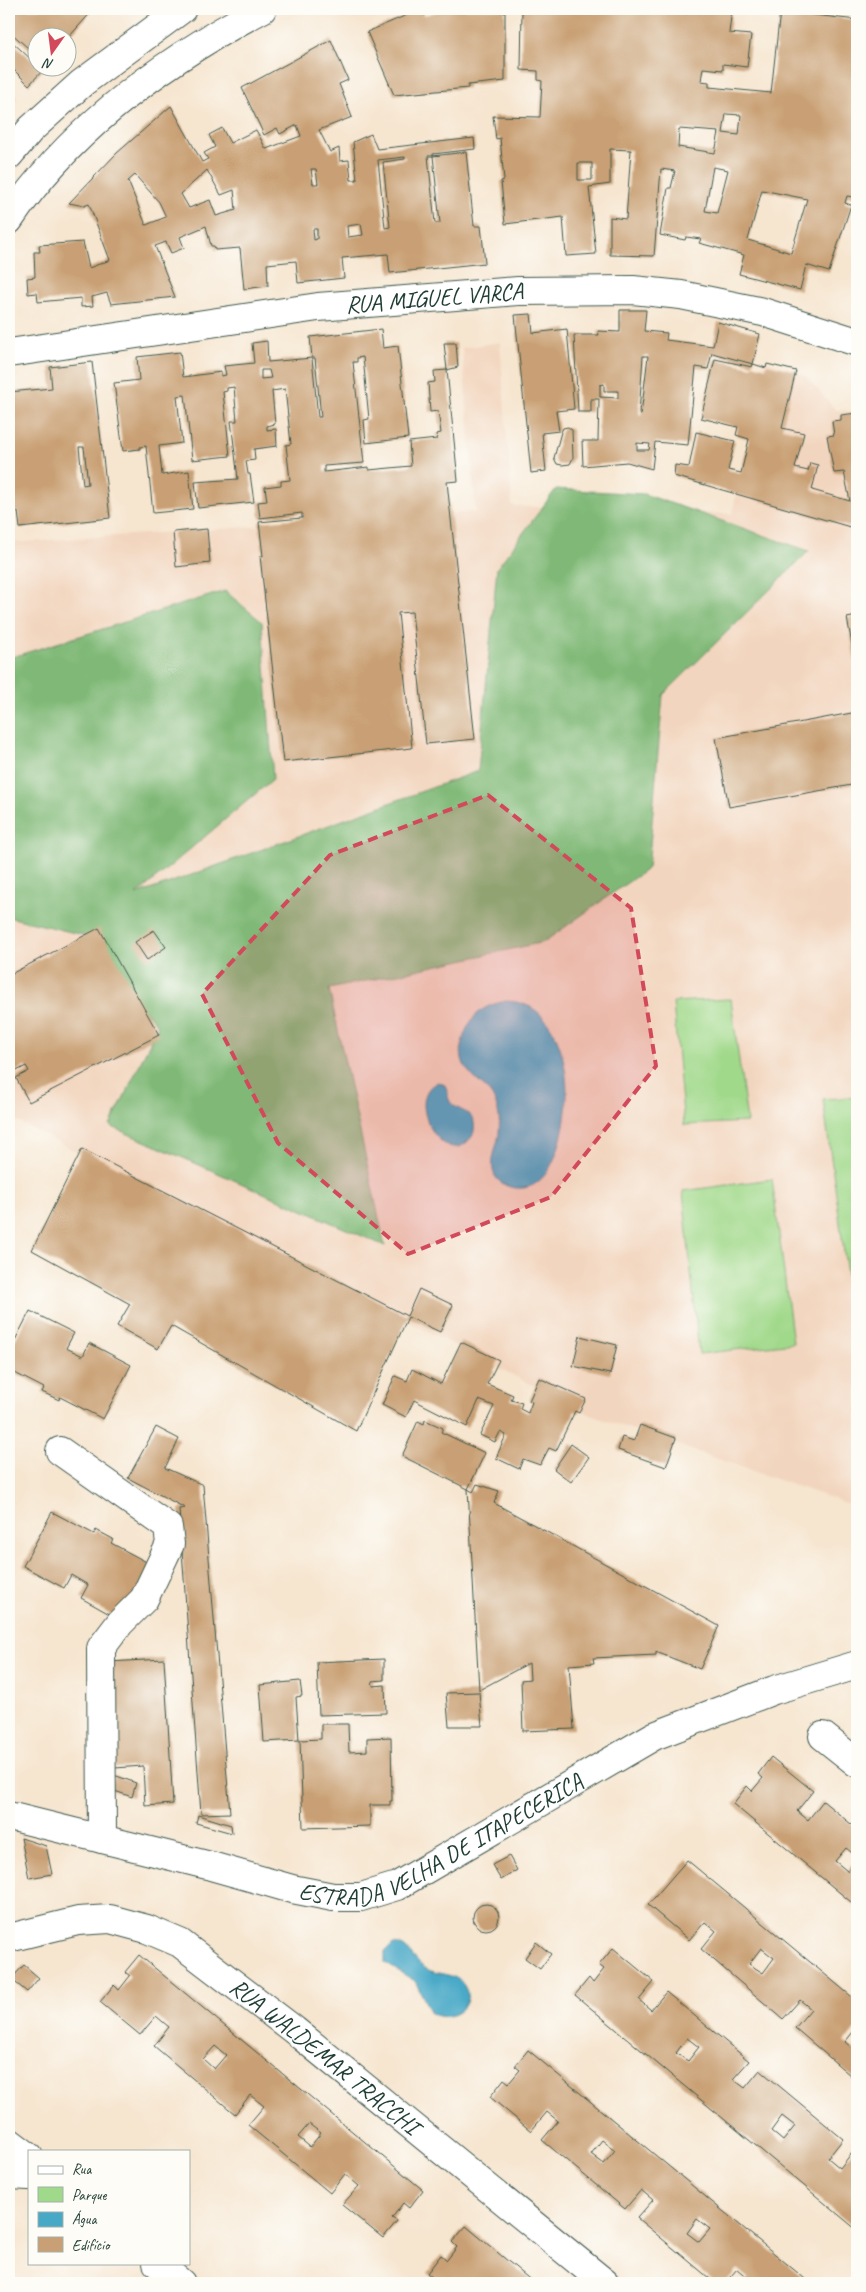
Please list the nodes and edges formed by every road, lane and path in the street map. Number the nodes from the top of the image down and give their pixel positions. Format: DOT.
graph roads {
  1 [pos="262,9"];
  2 [pos="178,10"];
  3 [pos="9,155"];
  4 [pos="9,220"];
  5 [pos="857,342"];
  6 [pos="9,352"];
  7 [pos="60,1451"];
  8 [pos="857,1665"];
  9 [pos="824,1736"];
  10 [pos="857,1763"];
  11 [pos="9,1816"];
  12 [pos="102,1839"];
  13 [pos="9,1938"];
  14 [pos="9,2142"];
  15 [pos="28,2157"];
  16 [pos="9,2175"];
  17 [pos="28,2176"];
  18 [pos="159,2264"];
  19 [pos="181,2283"];
  20 [pos="605,2283"];
  1 -- 4 [label="street"];
  2 -- 3 [label="street"];
  5 -- 6 [label="street, RUA MIGUEL VARCA"];
  7 -- 12 [label="street"];
  8 -- 12 [label="street, ESTRADA VELHA DE ITAPECERICA"];
  9 -- 10 [label="street"];
  11 -- 12 [label="street, ESTRADA VELHA DE ITAPECERICA"];
  13 -- 20 [label="street, RUA WALDEMAR TRACCHI"];
  14 -- 15 [label="street"];
  16 -- 17 [label="street"];
  18 -- 19 [label="street"];
}
